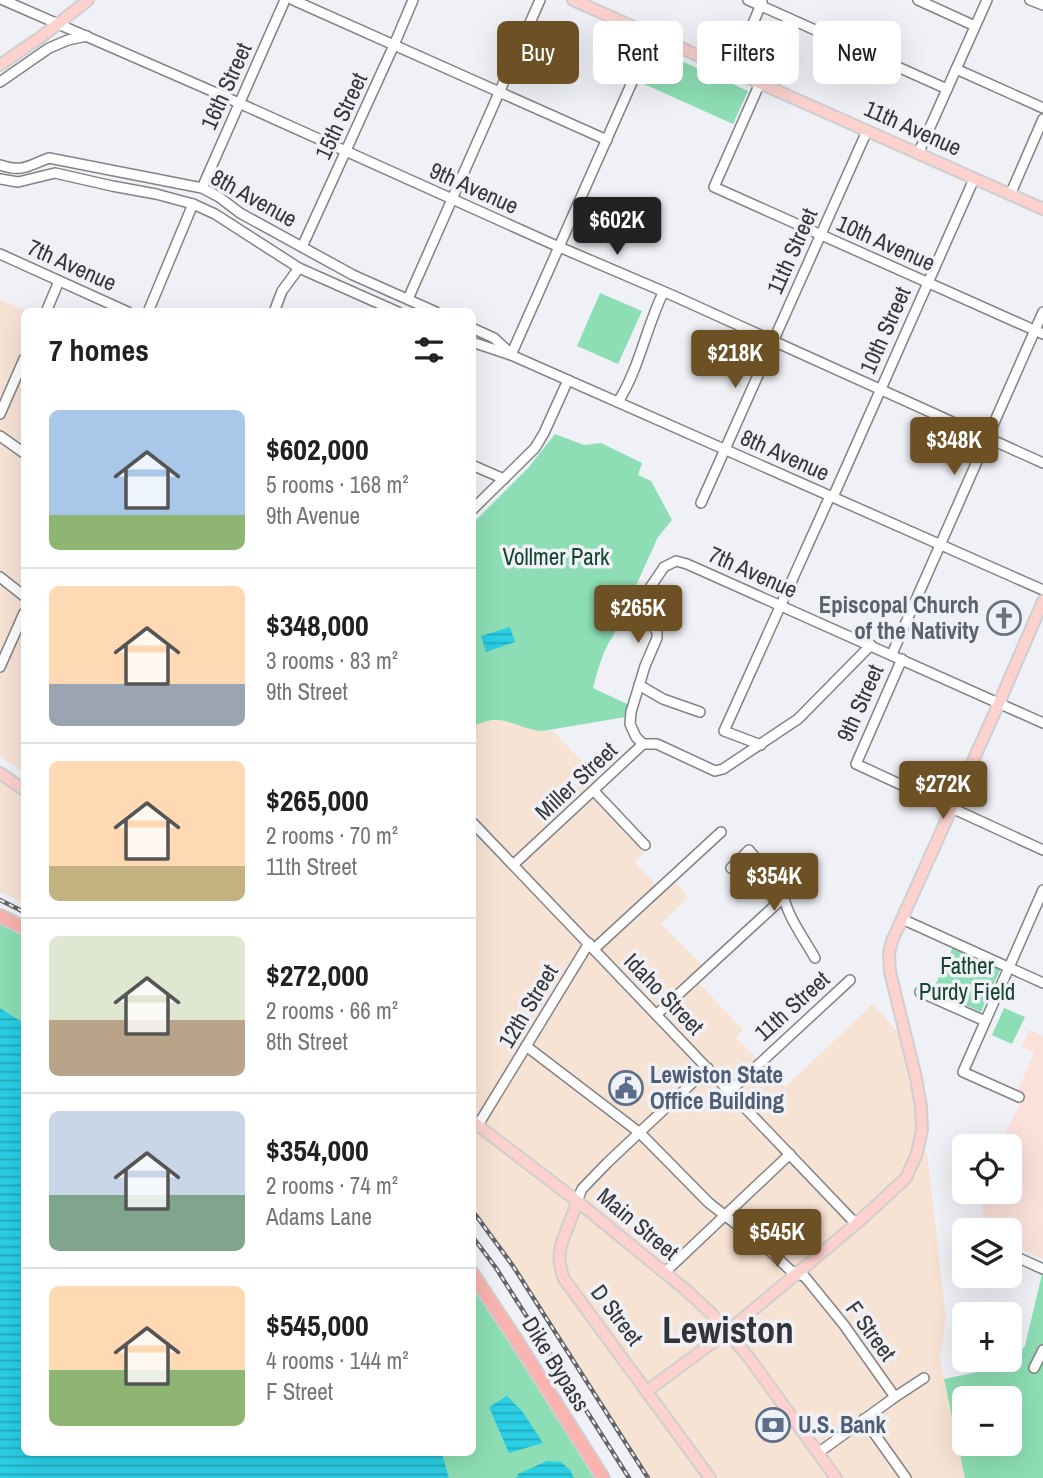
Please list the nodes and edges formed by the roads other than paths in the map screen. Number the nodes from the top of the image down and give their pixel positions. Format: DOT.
graph roads {
  1 [pos="3,0"];
  2 [pos="88,0"];
  3 [pos="285,0"];
  4 [pos="293,0"];
  5 [pos="413,0"];
  6 [pos="540,0"];
  7 [pos="573,0"];
  8 [pos="748,0"];
  9 [pos="918,0"];
  10 [pos="987,0"];
  11 [pos="1030,0"];
  12 [pos="761,3"];
  13 [pos="1043,5"];
  14 [pos="620,21"];
  15 [pos="754,21"];
  16 [pos="57,23"];
  17 [pos="975,26"];
  18 [pos="87,36"];
  19 [pos="394,45"];
  20 [pos="0,65"];
  21 [pos="956,69"];
  22 [pos="0,82"];
  23 [pos="632,84"];
  24 [pos="761,84"];
  25 [pos="763,84"];
  26 [pos="947,89"];
  27 [pos="500,93"];
  28 [pos="240,103"];
  29 [pos="1043,108"];
  30 [pos="1043,119"];
  31 [pos="867,131"];
  32 [pos="607,140"];
  33 [pos="346,151"];
  34 [pos="918,154"];
  35 [pos="0,165"];
  36 [pos="0,179"];
  37 [pos="974,179"];
  38 [pos="202,188"];
  39 [pos="1010,194"];
  40 [pos="452,200"];
  41 [pos="193,204"];
  42 [pos="1043,209"];
  43 [pos="821,236"];
  44 [pos="302,247"];
  45 [pos="559,248"];
  46 [pos="0,254"];
  47 [pos="299,268"];
  48 [pos="60,281"];
  49 [pos="927,283"];
  50 [pos="663,293"];
  51 [pos="408,299"];
  52 [pos="48,308"];
  53 [pos="119,308"];
  54 [pos="150,308"];
  55 [pos="276,308"];
  56 [pos="389,308"];
  57 [pos="427,308"];
  58 [pos="1043,312"];
  59 [pos="476,330"];
  60 [pos="1039,332"];
  61 [pos="772,342"];
  62 [pos="476,343"];
  63 [pos="512,355"];
  64 [pos="21,366"];
  65 [pos="568,380"];
  66 [pos="880,390"];
  67 [pos="618,402"];
  68 [pos="0,414"];
  69 [pos="0,436"];
  70 [pos="988,438"];
  71 [pos="725,449"];
  72 [pos="21,451"];
  73 [pos="1043,463"];
  74 [pos="476,467"];
  75 [pos="504,479"];
  76 [pos="831,496"];
  77 [pos="701,503"];
  78 [pos="476,506"];
  79 [pos="940,545"];
  80 [pos="0,577"];
  81 [pos="1043,590"];
  82 [pos="21,594"];
  83 [pos="1043,601"];
  84 [pos="781,605"];
  85 [pos="21,620"];
  86 [pos="871,645"];
  87 [pos="892,654"];
  88 [pos="902,659"];
  89 [pos="0,667"];
  90 [pos="639,685"];
  91 [pos="999,703"];
  92 [pos="700,712"];
  93 [pos="1043,723"];
  94 [pos="643,744"];
  95 [pos="761,745"];
  96 [pos="0,773"];
  97 [pos="21,784"];
  98 [pos="594,791"];
  99 [pos="952,809"];
  100 [pos="476,826"];
  101 [pos="721,832"];
  102 [pos="476,834"];
  103 [pos="488,838"];
  104 [pos="645,845"];
  105 [pos="1043,850"];
  106 [pos="514,864"];
  107 [pos="730,868"];
  108 [pos="1043,890"];
  109 [pos="783,898"];
  110 [pos="0,916"];
  111 [pos="902,919"];
  112 [pos="21,926"];
  113 [pos="592,946"];
  114 [pos="815,958"];
  115 [pos="1009,967"];
  116 [pos="849,980"];
  117 [pos="1043,983"];
  118 [pos="920,992"];
  119 [pos="657,1014"];
  120 [pos="985,1021"];
  121 [pos="526,1046"];
  122 [pos="708,1068"];
  123 [pos="730,1091"];
  124 [pos="1019,1097"];
  125 [pos="476,1121"];
  126 [pos="476,1124"];
  127 [pos="640,1133"];
  128 [pos="790,1154"];
  129 [pos="563,1190"];
  130 [pos="577,1201"];
  131 [pos="725,1216"];
  132 [pos="570,1221"];
  133 [pos="856,1224"];
  134 [pos="613,1230"];
  135 [pos="1022,1259"];
  136 [pos="1043,1269"];
  137 [pos="664,1273"];
  138 [pos="796,1273"];
  139 [pos="476,1279"];
  140 [pos="728,1331"];
  141 [pos="1043,1350"];
  142 [pos="1034,1368"];
  143 [pos="924,1378"];
  144 [pos="647,1391"];
  145 [pos="895,1397"];
  146 [pos="864,1419"];
  147 [pos="818,1452"];
  148 [pos="603,1478"];
  149 [pos="710,1478"];
  150 [pos="836,1478"];
  151 [pos="906,1478"];
  1 -- 16 [label="street, 9th Avenue"];
  2 -- 16 [label="main road"];
  3 -- 28 [label="street, 16th Street"];
  4 -- 19 [label="street"];
  5 -- 19 [label="street, 15th Street"];
  6 -- 27 [label="street"];
  7 -- 14 [label="main road, 11th Avenue"];
  8 -- 12 [label="street"];
  9 -- 17 [label="street"];
  10 -- 17 [label="street"];
  11 -- 13 [label="street"];
  12 -- 15 [label="street"];
  12 -- 26 [label="street"];
  16 -- 18 [label="street, 9th Avenue"];
  16 -- 20 [label="main road"];
  17 -- 21 [label="street"];
  18 -- 22 [label="street"];
  18 -- 28 [label="street, 9th Avenue"];
  19 -- 27 [label="street"];
  19 -- 33 [label="street, 15th Street"];
  21 -- 26 [label="street"];
  21 -- 29 [label="street"];
  23 -- 32 [label="street"];
  24 -- 43 [label="street, 10th Avenue"];
  25 -- 31 [label="main road, 11th Avenue"];
  26 -- 34 [label="street"];
  27 -- 32 [label="street"];
  27 -- 40 [label="street"];
  28 -- 33 [label="street, 9th Avenue"];
  28 -- 38 [label="street, 16th Street"];
  30 -- 39 [label="street"];
  31 -- 34 [label="main road, 11th Avenue"];
  31 -- 43 [label="street, 11th Street"];
  32 -- 45 [label="street"];
  33 -- 40 [label="street, 9th Avenue"];
  33 -- 44 [label="street, 15th Street"];
  34 -- 37 [label="main road, 11th Avenue"];
  35 -- 38 [label="street, 8th Avenue"];
  36 -- 41 [label="street, 8th Avenue"];
  37 -- 39 [label="main road, 11th Avenue"];
  37 -- 49 [label="street, 10th Street"];
  38 -- 44 [label="street, 8th Avenue"];
  39 -- 42 [label="main road, 11th Avenue"];
  40 -- 45 [label="street, 9th Avenue"];
  40 -- 51 [label="street"];
  41 -- 47 [label="street, 8th Avenue"];
  41 -- 54 [label="street"];
  43 -- 49 [label="street, 10th Avenue"];
  43 -- 61 [label="street, 11th Street"];
  44 -- 51 [label="street, 8th Avenue"];
  45 -- 50 [label="street, 9th Avenue"];
  45 -- 63 [label="street"];
  46 -- 48 [label="street, 7th Avenue"];
  47 -- 55 [label="street"];
  47 -- 56 [label="street, 8th Avenue"];
  48 -- 52 [label="street"];
  48 -- 53 [label="street, 7th Avenue"];
  49 -- 60 [label="street, 10th Avenue"];
  49 -- 66 [label="street, 10th Street"];
  50 -- 61 [label="street, 9th Avenue"];
  50 -- 67 [label="street"];
  51 -- 57 [label="street, 8th Avenue"];
  58 -- 60 [label="street, 9th Street"];
  59 -- 63 [label="street, 8th Avenue"];
  60 -- 70 [label="street, 9th Street"];
  61 -- 66 [label="street, 9th Avenue"];
  61 -- 71 [label="street, 11th Street"];
  62 -- 63 [label="street, 8th Avenue"];
  63 -- 65 [label="street, 8th Avenue"];
  64 -- 68 [label="street"];
  65 -- 67 [label="street, 8th Avenue"];
  65 -- 75 [label="street"];
  66 -- 70 [label="street, 9th Avenue"];
  66 -- 76 [label="street, 10th Street"];
  67 -- 71 [label="street, 8th Avenue"];
  69 -- 72 [label="street"];
  70 -- 73 [label="street, 9th Avenue"];
  70 -- 79 [label="street, 9th Street"];
  71 -- 76 [label="street, 8th Avenue"];
  71 -- 77 [label="street, 11th Street"];
  74 -- 75 [label="street"];
  75 -- 78 [label="street"];
  76 -- 79 [label="street, 8th Avenue"];
  76 -- 84 [label="street, 10th Street"];
  79 -- 81 [label="street, 8th Avenue"];
  79 -- 87 [label="street, 9th Street"];
  80 -- 82 [label="street"];
  83 -- 91 [label="main road"];
  84 -- 86 [label="street, 7th Avenue"];
  84 -- 90 [label="street, 7th Avenue"];
  84 -- 95 [label="street, 10th Street"];
  85 -- 89 [label="street"];
  86 -- 87 [label="street, 7th Avenue"];
  86 -- 95 [label="street, Miller Street"];
  87 -- 88 [label="street, 7th Avenue"];
  88 -- 91 [label="street, 7th Avenue"];
  88 -- 99 [label="street, 9th Street"];
  90 -- 92 [label="street"];
  90 -- 94 [label="street"];
  91 -- 93 [label="street, 7th Avenue"];
  91 -- 99 [label="main road"];
  94 -- 95 [label="street, Miller Street"];
  94 -- 98 [label="street, Miller Street"];
  96 -- 97 [label="main road"];
  98 -- 104 [label="street"];
  98 -- 106 [label="street, Miller Street"];
  99 -- 105 [label="street"];
  99 -- 111 [label="main road"];
  100 -- 103 [label="street, Idaho Street"];
  101 -- 113 [label="street, 12th Street"];
  102 -- 103 [label="street"];
  103 -- 106 [label="street, Idaho Street"];
  106 -- 113 [label="street, Idaho Street"];
  107 -- 109 [label="street"];
  108 -- 115 [label="street"];
  109 -- 114 [label="street"];
  109 -- 119 [label="street"];
  110 -- 112 [label="highway"];
  111 -- 115 [label="street"];
  111 -- 133 [label="main road"];
  113 -- 119 [label="street, Idaho Street"];
  113 -- 121 [label="street, 12th Street"];
  115 -- 117 [label="street"];
  115 -- 120 [label="street"];
  116 -- 123 [label="street, 11th Street"];
  118 -- 120 [label="street"];
  119 -- 122 [label="street, Idaho Street"];
  120 -- 124 [label="street"];
  121 -- 125 [label="street, 12th Street"];
  121 -- 127 [label="street, F Street"];
  122 -- 123 [label="street, Idaho Street"];
  122 -- 127 [label="street"];
  123 -- 128 [label="street, Idaho Street"];
  126 -- 129 [label="main road, Main Street"];
  127 -- 130 [label="street"];
  127 -- 131 [label="street, F Street"];
  128 -- 131 [label="street"];
  128 -- 133 [label="street, Idaho Street"];
  129 -- 130 [label="main road, Main Street"];
  129 -- 132 [label="main road"];
  130 -- 132 [label="main road, D Street"];
  130 -- 134 [label="main road, Main Street"];
  131 -- 137 [label="street"];
  131 -- 138 [label="street, F Street"];
  132 -- 134 [label="main road"];
  132 -- 144 [label="main road, D Street"];
  133 -- 138 [label="main road"];
  134 -- 137 [label="main road, Main Street"];
  135 -- 136 [label="street"];
  137 -- 140 [label="main road, Main Street"];
  138 -- 140 [label="main road"];
  138 -- 145 [label="street, F Street"];
  139 -- 148 [label="highway, Dike Bypass"];
  140 -- 144 [label="main road"];
  140 -- 147 [label="main road, Main Street"];
  141 -- 142 [label="street"];
  143 -- 145 [label="street"];
  144 -- 149 [label="main road, D Street"];
  145 -- 146 [label="street"];
  146 -- 147 [label="street"];
  146 -- 151 [label="street"];
  147 -- 150 [label="main road, Main Street"];
}
